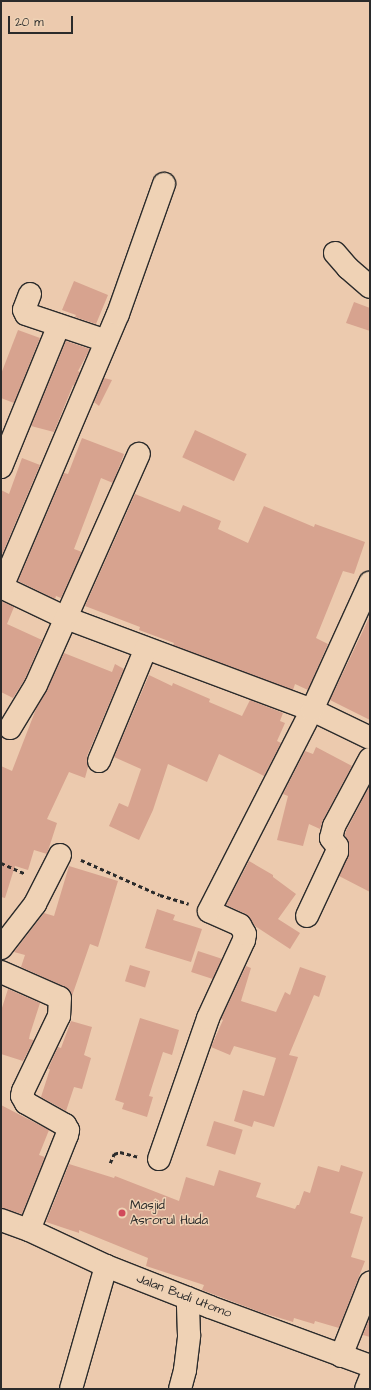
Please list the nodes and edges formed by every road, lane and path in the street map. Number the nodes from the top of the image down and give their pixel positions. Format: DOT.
graph roads {
  1 [pos="164,184"];
  2 [pos="335,253"];
  3 [pos="370,287"];
  4 [pos="30,294"];
  5 [pos="59,325"];
  6 [pos="106,342"];
  7 [pos="139,454"];
  8 [pos="1,467"];
  9 [pos="370,583"];
  10 [pos="1,587"];
  11 [pos="66,618"];
  12 [pos="146,648"];
  13 [pos="312,710"];
  14 [pos="10,728"];
  15 [pos="370,738"];
  16 [pos="370,759"];
  17 [pos="99,761"];
  18 [pos="60,854"];
  19 [pos="1,863"];
  20 [pos="46,883"];
  21 [pos="209,911"];
  22 [pos="307,916"];
  23 [pos="1,948"];
  24 [pos="1,972"];
  25 [pos="159,1159"];
  26 [pos="110,1163"];
  27 [pos="1,1220"];
  28 [pos="29,1230"];
  29 [pos="106,1266"];
  30 [pos="370,1283"];
  31 [pos="188,1298"];
  32 [pos="341,1356"];
  33 [pos="370,1366"];
  34 [pos="370,1379"];
  35 [pos="71,1389"];
  36 [pos="180,1389"];
  37 [pos="366,1389"];
  1 -- 6 [label="street"];
  2 -- 3 [label="street"];
  4 -- 5 [label="street"];
  5 -- 6 [label="street"];
  5 -- 8 [label="street"];
  6 -- 10 [label="street"];
  7 -- 11 [label="street"];
  9 -- 13 [label="street"];
  10 -- 11 [label="street"];
  11 -- 12 [label="street"];
  11 -- 14 [label="street"];
  12 -- 13 [label="street"];
  12 -- 17 [label="street"];
  13 -- 15 [label="street"];
  13 -- 21 [label="street"];
  16 -- 22 [label="street"];
  18 -- 20 [label="street"];
  18 -- 21 [label="path"];
  19 -- 20 [label="path"];
  20 -- 23 [label="street"];
  21 -- 25 [label="street"];
  24 -- 28 [label="street"];
  25 -- 26 [label="path"];
  27 -- 28 [label="street, Jalan Budi Utomo"];
  28 -- 29 [label="street, Jalan Budi Utomo"];
  29 -- 31 [label="street, Jalan Budi Utomo"];
  29 -- 35 [label="street"];
  30 -- 32 [label="street"];
  31 -- 32 [label="street, Jalan Budi Utomo"];
  31 -- 36 [label="street"];
  32 -- 33 [label="street, Jalan Budi Utomo"];
  34 -- 37 [label="street"];
}
